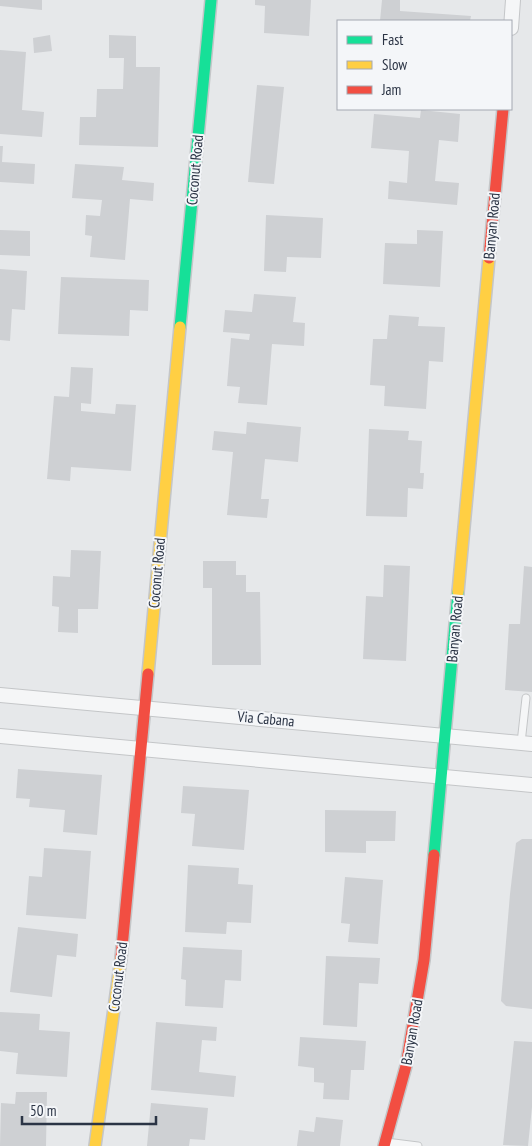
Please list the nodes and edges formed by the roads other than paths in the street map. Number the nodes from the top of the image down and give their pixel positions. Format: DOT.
graph roads {
  1 [pos="211,0"];
  2 [pos="513,0"];
  3 [pos="512,20"];
  4 [pos="503,110"];
  5 [pos="0,695"];
  6 [pos="526,698"];
  7 [pos="145,709"];
  8 [pos="0,736"];
  9 [pos="445,736"];
  10 [pos="527,744"];
  11 [pos="141,749"];
  12 [pos="441,777"];
  13 [pos="532,785"];
  14 [pos="385,1144"];
  15 [pos="95,1146"];
  16 [pos="418,1146"];
  1 -- 7 [label="street, Coconut Road"];
  2 -- 3 [label="street"];
  4 -- 9 [label="street, Banyan Road"];
  5 -- 7 [label="street, Via Cabana"];
  6 -- 10 [label="lane"];
  7 -- 9 [label="street, Via Cabana"];
  7 -- 11 [label="street, Coconut Road"];
  8 -- 11 [label="street"];
  9 -- 10 [label="street, Via Cabana"];
  9 -- 12 [label="street, Banyan Road"];
  11 -- 12 [label="street"];
  11 -- 15 [label="street, Coconut Road"];
  12 -- 13 [label="street"];
  12 -- 14 [label="street, Banyan Road"];
  14 -- 16 [label="lane"];
}
